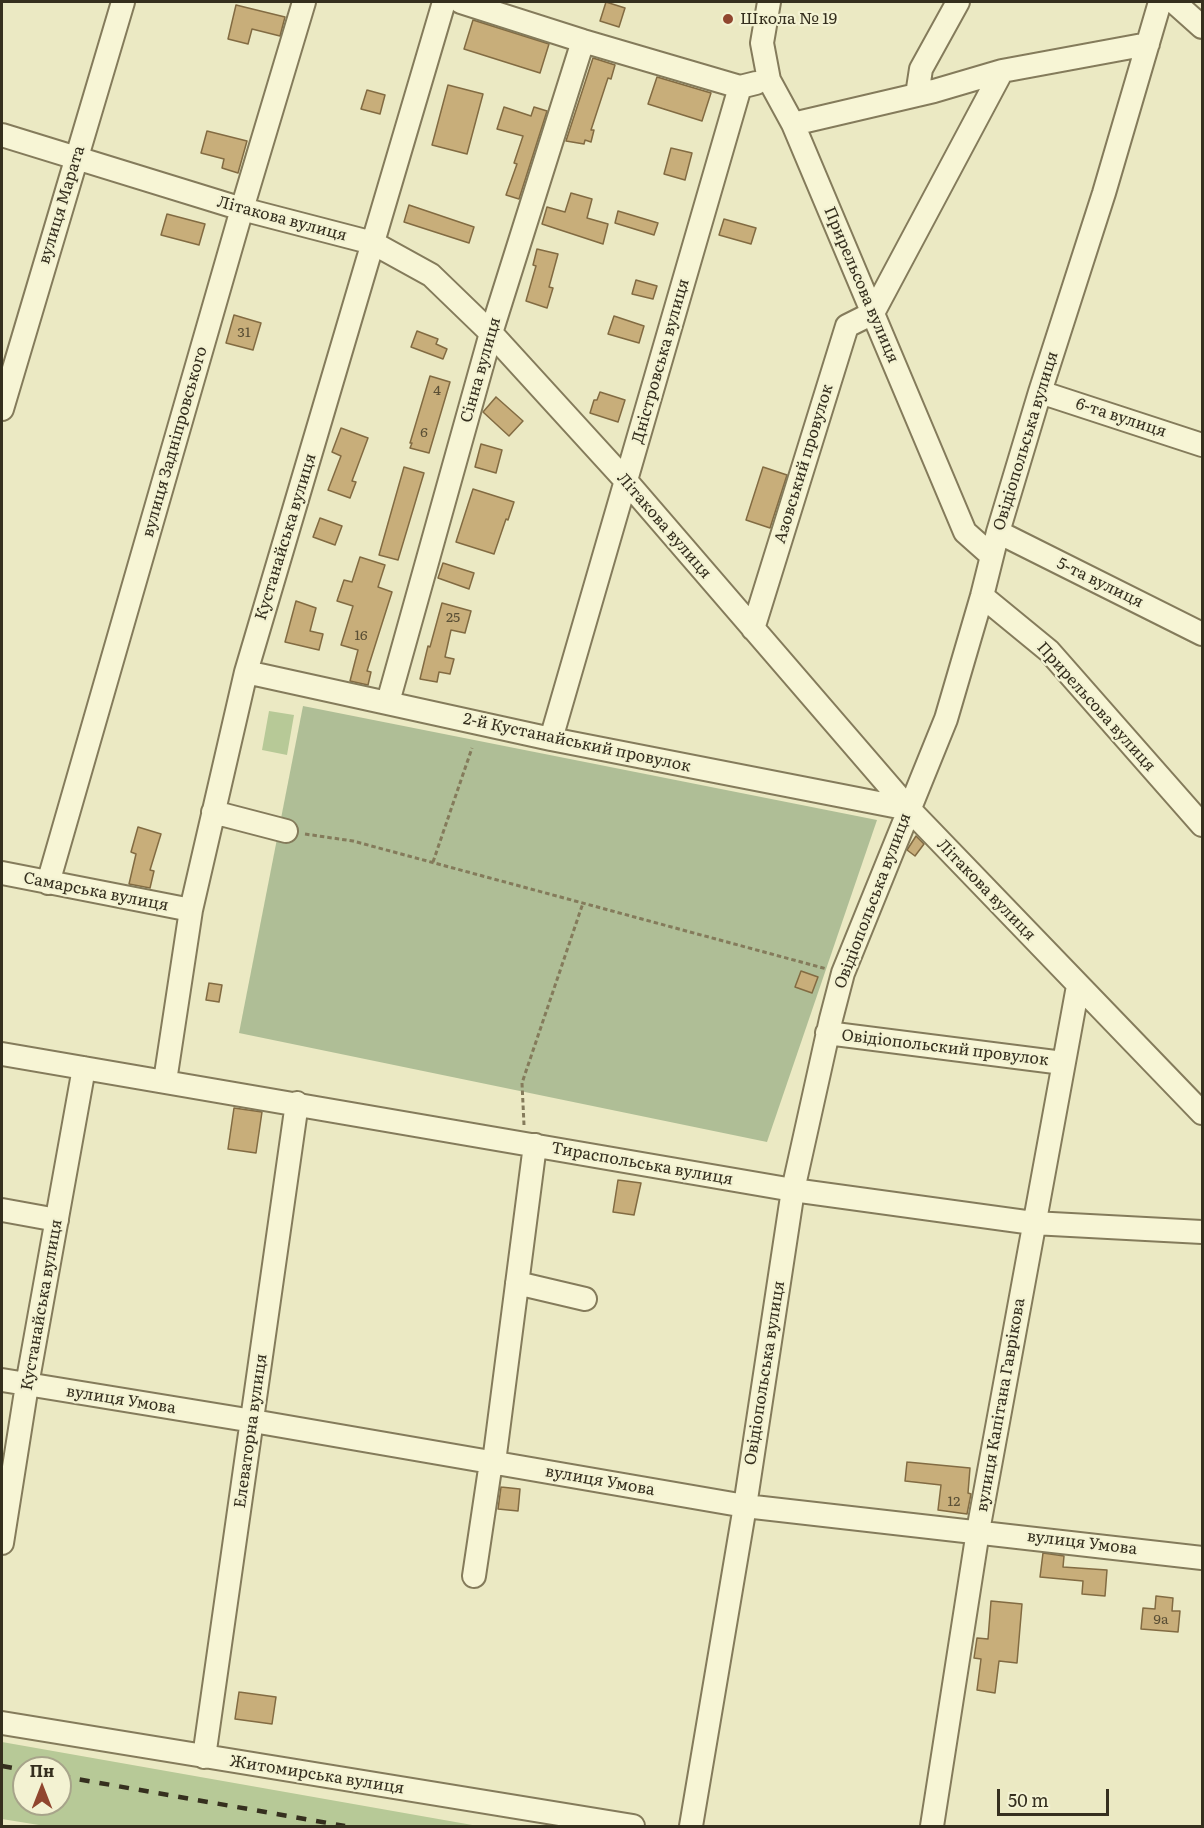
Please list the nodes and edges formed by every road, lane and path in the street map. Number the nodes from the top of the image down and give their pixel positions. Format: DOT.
graph roads {
  1 [pos="123,2"];
  2 [pos="304,2"];
  3 [pos="444,2"];
  4 [pos="461,2"];
  5 [pos="769,2"];
  6 [pos="958,2"];
  7 [pos="1160,2"];
  8 [pos="1174,2"];
  9 [pos="1203,27"];
  10 [pos="583,41"];
  11 [pos="1148,44"];
  12 [pos="1002,71"];
  13 [pos="769,80"];
  14 [pos="741,87"];
  15 [pos="917,95"];
  16 [pos="793,124"];
  17 [pos="2,135"];
  18 [pos="76,158"];
  19 [pos="242,209"];
  20 [pos="373,243"];
  21 [pos="873,312"];
  22 [pos="491,333"];
  23 [pos="1040,392"];
  24 [pos="2,409"];
  25 [pos="1203,445"];
  26 [pos="627,482"];
  27 [pos="998,532"];
  28 [pos="992,556"];
  29 [pos="982,596"];
  30 [pos="753,629"];
  31 [pos="1203,634"];
  32 [pos="246,672"];
  33 [pos="388,702"];
  34 [pos="551,739"];
  35 [pos="472,748"];
  36 [pos="909,810"];
  37 [pos="213,813"];
  38 [pos="1203,825"];
  39 [pos="286,831"];
  40 [pos="433,862"];
  41 [pos="2,873"];
  42 [pos="48,883"];
  43 [pos="583,903"];
  44 [pos="191,910"];
  45 [pos="843,973"];
  46 [pos="1078,986"];
  47 [pos="827,1033"];
  48 [pos="2,1054"];
  49 [pos="1063,1063"];
  50 [pos="84,1068"];
  51 [pos="165,1081"];
  52 [pos="297,1103"];
  53 [pos="1203,1113"];
  54 [pos="530,1144"];
  55 [pos="794,1190"];
  56 [pos="2,1210"];
  57 [pos="57,1220"];
  58 [pos="1033,1223"];
  59 [pos="1203,1232"];
  60 [pos="517,1283"];
  61 [pos="585,1299"];
  62 [pos="2,1380"];
  63 [pos="27,1385"];
  64 [pos="253,1421"];
  65 [pos="492,1462"];
  66 [pos="745,1506"];
  67 [pos="978,1531"];
  68 [pos="2,1542"];
  69 [pos="1203,1558"];
  70 [pos="474,1576"];
  71 [pos="2,1723"];
  72 [pos="204,1757"];
  73 [pos="633,1827"];
  74 [pos="691,1827"];
  75 [pos="932,1827"];
  1 -- 18 [label="street, вулиця Марата"];
  2 -- 19 [label="street, вулиця Задніпровського"];
  3 -- 20 [label="street, Кустанайська вулиця"];
  4 -- 10 [label="street"];
  5 -- 13 [label="street, Прирельсова вулиця"];
  6 -- 15 [label="street"];
  7 -- 11 [label="street, Овідіопольська вулиця"];
  8 -- 9 [label="street"];
  10 -- 14 [label="street"];
  10 -- 22 [label="street, Сінна вулиця"];
  11 -- 12 [label="street"];
  11 -- 23 [label="street, Овідіопольська вулиця"];
  12 -- 15 [label="street"];
  12 -- 21 [label="street"];
  13 -- 14 [label="street"];
  13 -- 16 [label="street, Прирельсова вулиця"];
  14 -- 26 [label="street, Дністровська вулиця"];
  15 -- 16 [label="street"];
  16 -- 21 [label="street, Прирельсова вулиця"];
  17 -- 18 [label="street, Літакова вулиця"];
  18 -- 19 [label="street, Літакова вулиця"];
  18 -- 24 [label="street, вулиця Марата"];
  19 -- 20 [label="street, Літакова вулиця"];
  19 -- 42 [label="street, вулиця Задніпровського"];
  20 -- 22 [label="street, Літакова вулиця"];
  20 -- 32 [label="street, Кустанайська вулиця"];
  21 -- 28 [label="street, Прирельсова вулиця"];
  21 -- 30 [label="street, Азовський провулок"];
  22 -- 26 [label="street, Літакова вулиця"];
  22 -- 33 [label="street, Сінна вулиця"];
  23 -- 25 [label="street, 6-та вулиця"];
  23 -- 27 [label="street, Овідіопольська вулиця"];
  26 -- 30 [label="street, Літакова вулиця"];
  26 -- 34 [label="street, Дністровська вулиця"];
  27 -- 28 [label="street, Овідіопольська вулиця"];
  27 -- 31 [label="street, 5-та вулиця"];
  28 -- 29 [label="street, Овідіопольська вулиця"];
  29 -- 36 [label="street, Овідіопольська вулиця"];
  29 -- 38 [label="street, Прирельсова вулиця"];
  30 -- 36 [label="street, Літакова вулиця"];
  32 -- 33 [label="street, 2-й Кустанайський провулок"];
  32 -- 37 [label="street, Кустанайська вулиця"];
  33 -- 34 [label="street, 2-й Кустанайський провулок"];
  34 -- 36 [label="street, 2-й Кустанайський провулок"];
  35 -- 40 [label="path"];
  36 -- 45 [label="street, Овідіопольська вулиця"];
  36 -- 46 [label="street, Літакова вулиця"];
  37 -- 39 [label="street"];
  37 -- 44 [label="street, Кустанайська вулиця"];
  39 -- 40 [label="path"];
  40 -- 43 [label="path"];
  41 -- 42 [label="street, Самарська вулиця"];
  42 -- 44 [label="street, Самарська вулиця"];
  43 -- 45 [label="path"];
  43 -- 54 [label="path"];
  44 -- 51 [label="street, Кустанайська вулиця"];
  45 -- 47 [label="street, Овідіопольська вулиця"];
  46 -- 49 [label="street, вулиця Капітана Гаврікова"];
  46 -- 53 [label="street, Літакова вулиця"];
  47 -- 49 [label="street, Овідіопольский провулок"];
  47 -- 55 [label="street, Овідіопольська вулиця"];
  48 -- 50 [label="street, Тираспольська вулиця"];
  49 -- 58 [label="street, вулиця Капітана Гаврікова"];
  50 -- 51 [label="street, Тираспольська вулиця"];
  50 -- 57 [label="street, Кустанайська вулиця"];
  51 -- 52 [label="street, Тираспольська вулиця"];
  52 -- 54 [label="street, Тираспольська вулиця"];
  52 -- 64 [label="street, Елеваторна вулиця"];
  54 -- 55 [label="street, Тираспольська вулиця"];
  54 -- 60 [label="street"];
  55 -- 58 [label="street, Тираспольська вулиця"];
  55 -- 66 [label="street, Овідіопольська вулиця"];
  56 -- 57 [label="street"];
  57 -- 63 [label="street, Кустанайська вулиця"];
  58 -- 59 [label="street, Тираспольська вулиця"];
  58 -- 67 [label="street, вулиця Капітана Гаврікова"];
  60 -- 61 [label="street"];
  60 -- 65 [label="street"];
  62 -- 63 [label="street, вулиця Умова"];
  63 -- 64 [label="street, вулиця Умова"];
  63 -- 68 [label="street, Кустанайська вулиця"];
  64 -- 65 [label="street, вулиця Умова"];
  64 -- 72 [label="street, Елеваторна вулиця"];
  65 -- 66 [label="street, вулиця Умова"];
  65 -- 70 [label="street"];
  66 -- 67 [label="street, вулиця Умова"];
  66 -- 74 [label="street, Овідіопольська вулиця"];
  67 -- 69 [label="street, вулиця Умова"];
  67 -- 75 [label="street, вулиця Капітана Гаврікова"];
  71 -- 72 [label="street, Житомирська вулиця"];
  72 -- 73 [label="street, Житомирська вулиця"];
}
